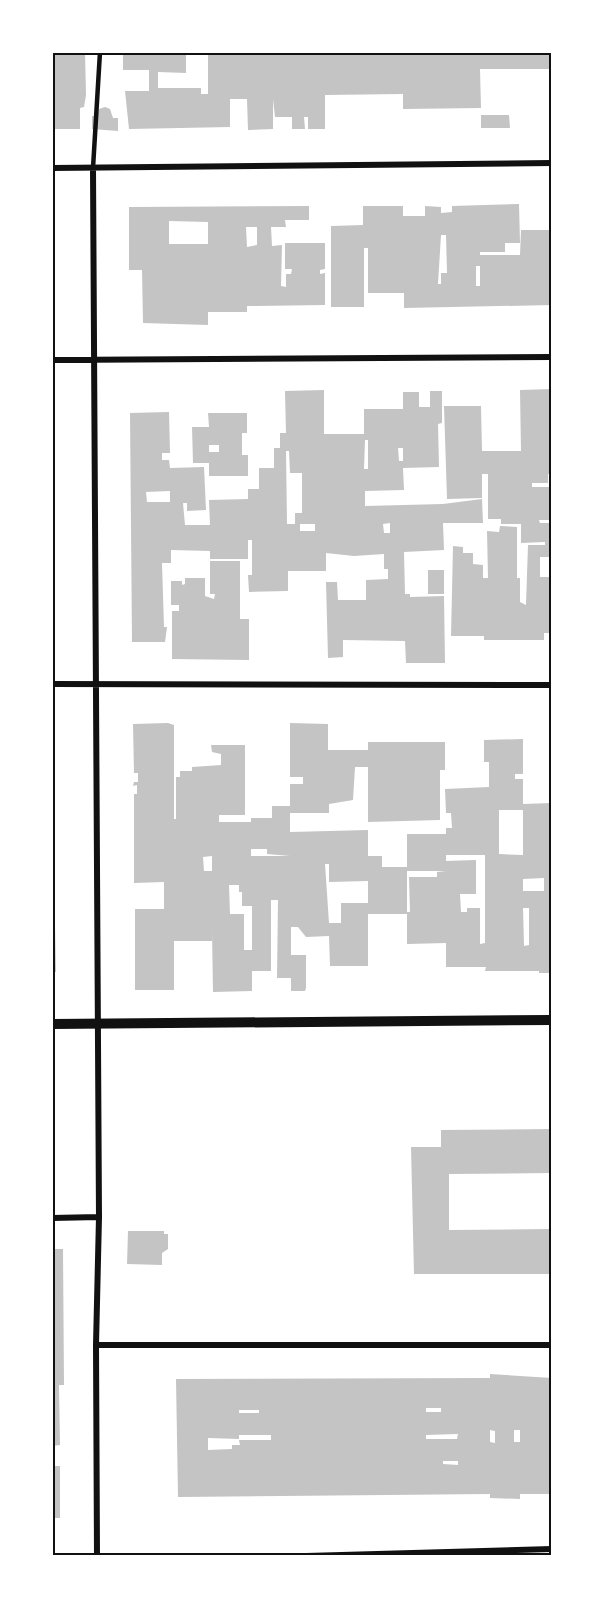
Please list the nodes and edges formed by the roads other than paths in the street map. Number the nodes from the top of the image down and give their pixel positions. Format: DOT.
graph roads {
  1 [pos="100,52"];
  2 [pos="552,163"];
  3 [pos="52,168"];
  4 [pos="93,168"];
  5 [pos="552,357"];
  6 [pos="52,360"];
  7 [pos="94,360"];
  8 [pos="96,683"];
  9 [pos="52,684"];
  10 [pos="552,685"];
  11 [pos="552,1020"];
  12 [pos="98,1023"];
  13 [pos="52,1024"];
  14 [pos="99,1217"];
  15 [pos="52,1218"];
  16 [pos="96,1345"];
  17 [pos="552,1345"];
  18 [pos="552,1550"];
  19 [pos="535,1552"];
  20 [pos="97,1556"];
  21 [pos="306,1556"];
  1 -- 4 [label="lane"];
  2 -- 4 [label="street"];
  3 -- 4 [label="street"];
  4 -- 7 [label="street"];
  5 -- 7 [label="street"];
  6 -- 7 [label="street"];
  7 -- 8 [label="street"];
  8 -- 9 [label="street"];
  8 -- 10 [label="street"];
  8 -- 12 [label="street"];
  11 -- 12 [label="street"];
  12 -- 13 [label="street"];
  12 -- 14 [label="street"];
  14 -- 15 [label="street"];
  14 -- 16 [label="street"];
  16 -- 17 [label="street"];
  16 -- 20 [label="street"];
  18 -- 19 [label="street"];
  19 -- 21 [label="street"];
}
